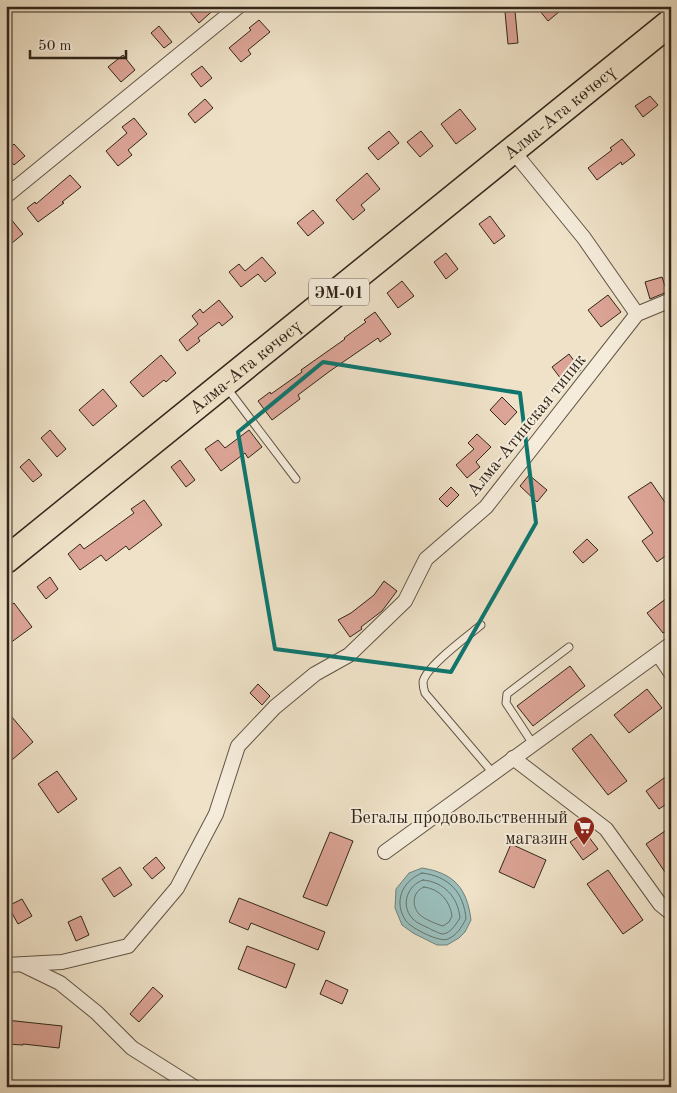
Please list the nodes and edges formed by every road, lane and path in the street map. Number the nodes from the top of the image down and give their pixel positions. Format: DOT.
graph roads {
  1 [pos="239,6"];
  2 [pos="671,22"];
  3 [pos="513,151"];
  4 [pos="6,196"];
  5 [pos="671,300"];
  6 [pos="637,314"];
  7 [pos="224,384"];
  8 [pos="296,479"];
  9 [pos="6,560"];
  10 [pos="481,625"];
  11 [pos="671,644"];
  12 [pos="569,647"];
  13 [pos="658,654"];
  14 [pos="671,673"];
  15 [pos="533,744"];
  16 [pos="513,758"];
  17 [pos="493,773"];
  18 [pos="385,852"];
  19 [pos="671,913"];
  20 [pos="22,964"];
  21 [pos="6,965"];
  22 [pos="194,1087"];
  1 -- 4 [label="street"];
  2 -- 3 [label="highway, Алма-Ата көчөсү / ЭМ-01"];
  3 -- 6 [label="street"];
  3 -- 7 [label="highway, Алма-Ата көчөсү / ЭМ-01"];
  5 -- 6 [label="street, Алма-Атинская типик"];
  6 -- 20 [label="street, Алма-Атинская типик"];
  7 -- 8 [label="lane"];
  7 -- 9 [label="highway, Алма-Ата көчөсү / ЭМ-01"];
  10 -- 17 [label="lane"];
  11 -- 13 [label="street"];
  12 -- 15 [label="lane"];
  13 -- 14 [label="street"];
  13 -- 15 [label="street"];
  15 -- 16 [label="street"];
  16 -- 17 [label="street"];
  16 -- 19 [label="street"];
  17 -- 18 [label="street"];
  20 -- 21 [label="street, Алма-Атинская типик"];
  20 -- 22 [label="street"];
}
